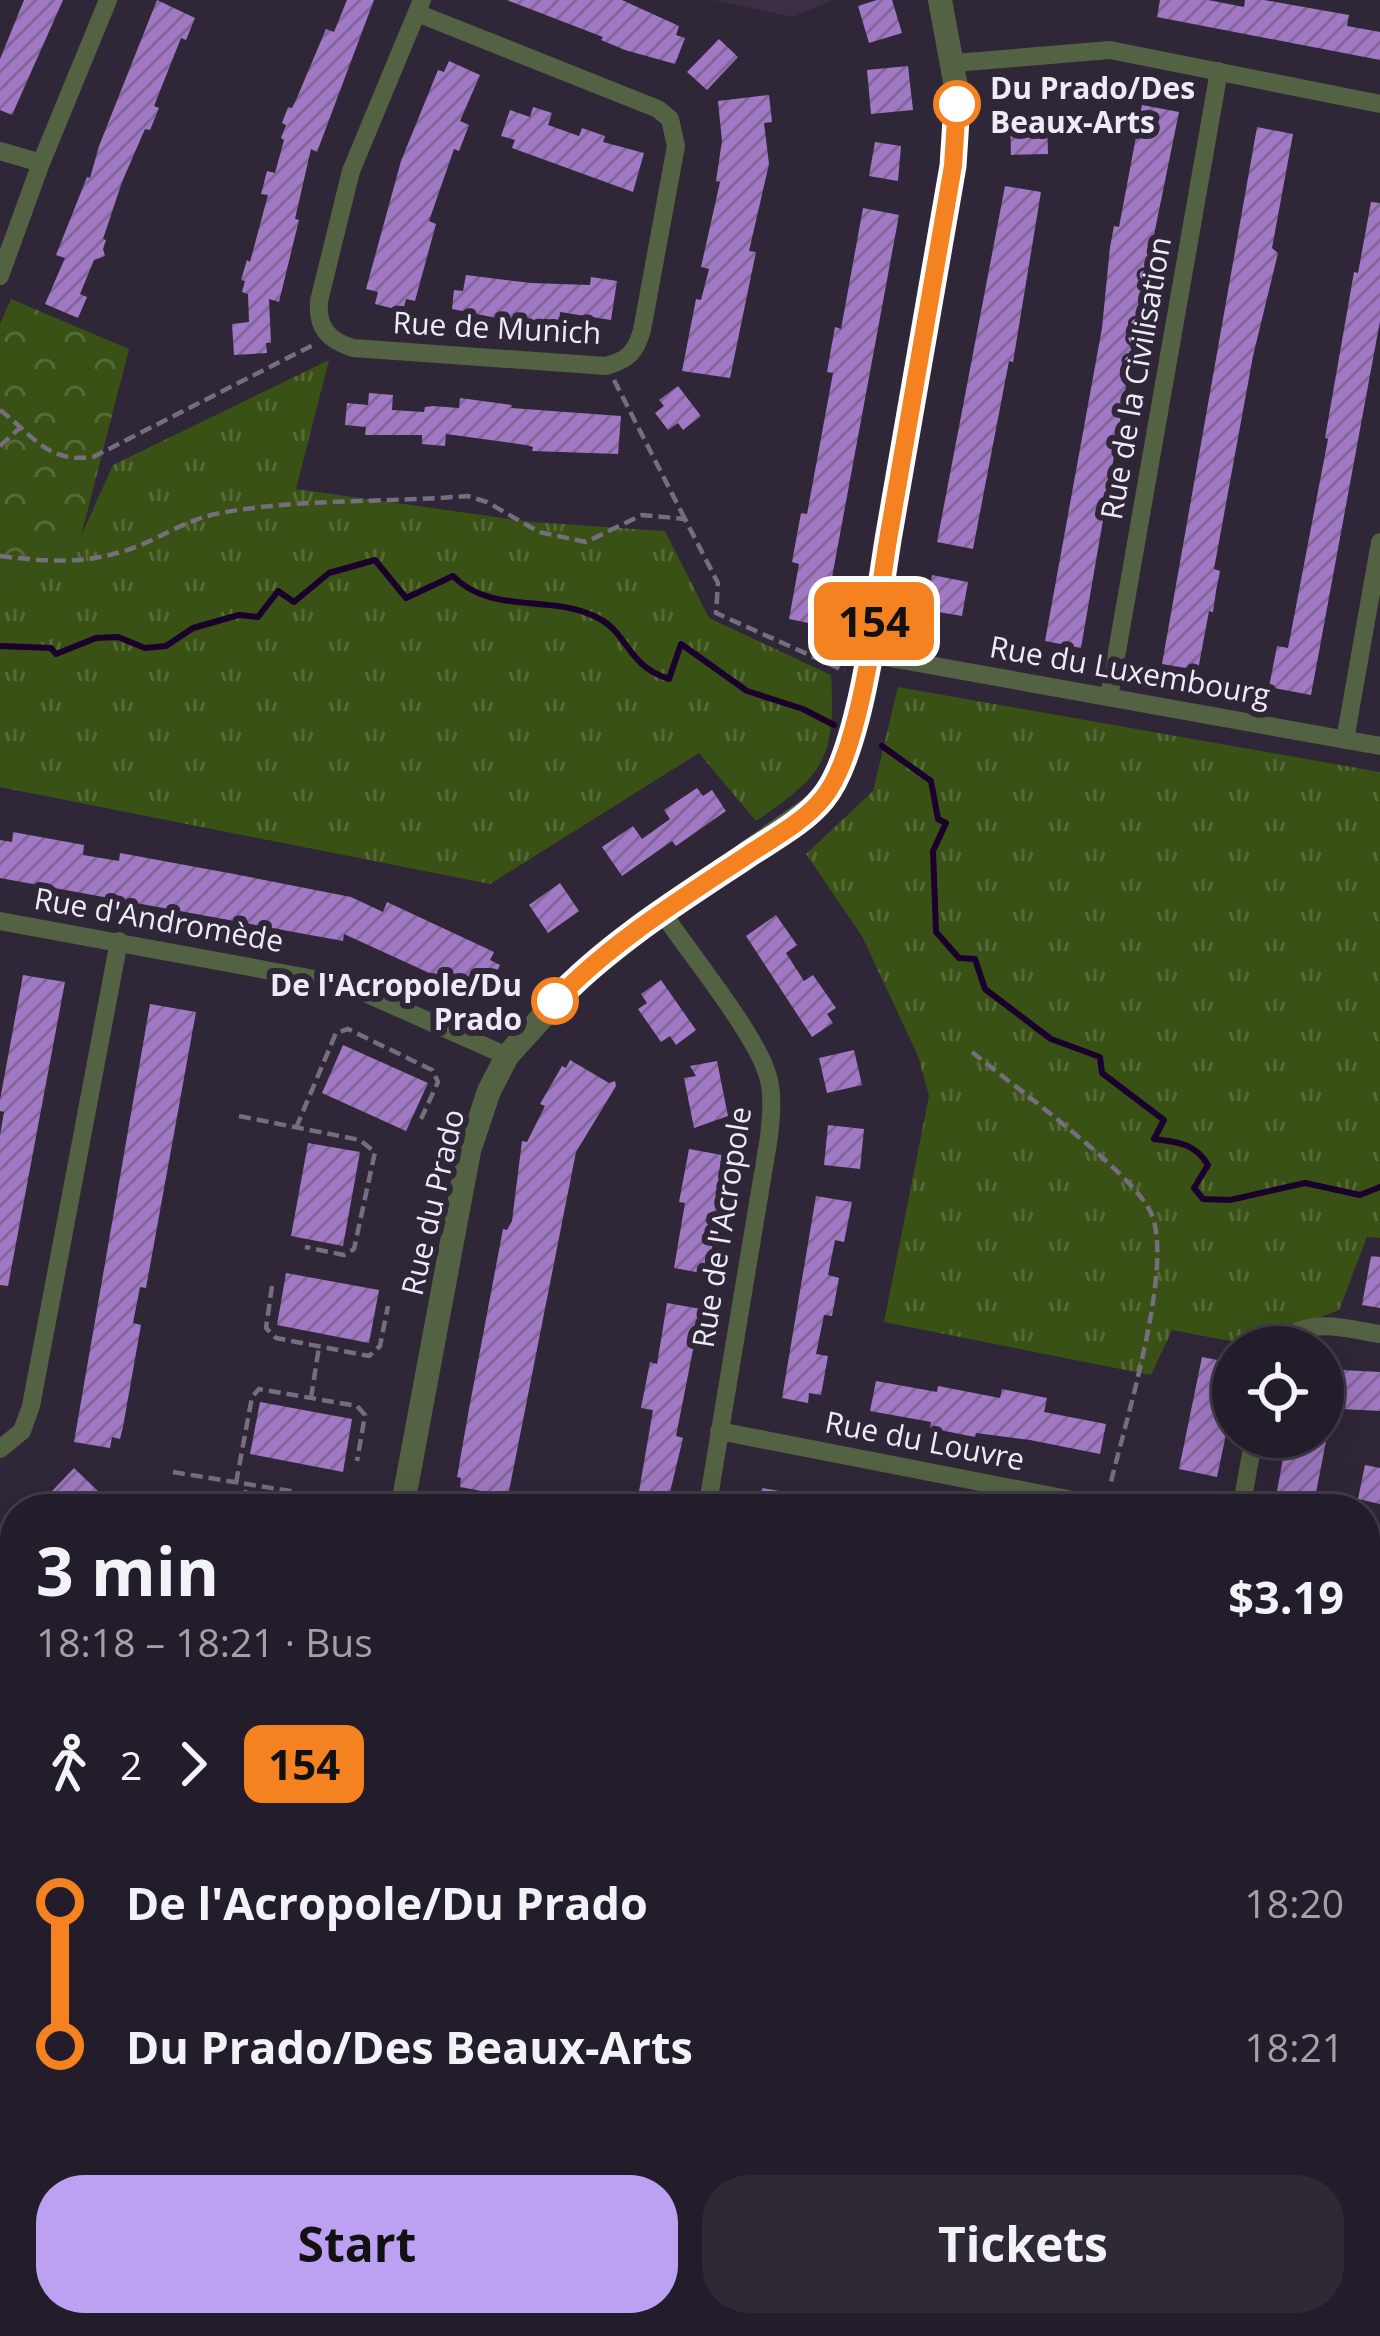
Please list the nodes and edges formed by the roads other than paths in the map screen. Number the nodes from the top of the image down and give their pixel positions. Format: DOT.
graph roads {
  1 [pos="108,0"];
  2 [pos="940,0"];
  3 [pos="419,7"];
  4 [pos="955,63"];
  5 [pos="1219,71"];
  6 [pos="1380,104"];
  7 [pos="0,151"];
  8 [pos="41,163"];
  9 [pos="0,276"];
  10 [pos="1380,542"];
  11 [pos="866,664"];
  12 [pos="1109,697"];
  13 [pos="1345,740"];
  14 [pos="1380,746"];
  15 [pos="662,912"];
  16 [pos="0,920"];
  17 [pos="119,941"];
  18 [pos="508,1056"];
  19 [pos="1344,1330"];
  20 [pos="1380,1334"];
  21 [pos="719,1431"];
  22 [pos="0,1448"];
  23 [pos="1250,1458"];
  24 [pos="405,1494"];
  25 [pos="708,1494"];
  26 [pos="1041,1494"];
  27 [pos="1244,1494"];
  1 -- 8 [label="street"];
  2 -- 4 [label="street, Rue du Prado"];
  3 -- 3 [label="street, Rue de Munich"];
  4 -- 5 [label="street"];
  4 -- 11 [label="street, Rue du Prado"];
  5 -- 6 [label="street"];
  5 -- 12 [label="street, Rue de la Civilisation"];
  7 -- 8 [label="street"];
  8 -- 9 [label="street"];
  10 -- 13 [label="street"];
  11 -- 12 [label="street, Rue du Luxembourg"];
  11 -- 15 [label="street, Rue du Prado"];
  12 -- 13 [label="street, Rue du Luxembourg"];
  13 -- 14 [label="street, Rue du Luxembourg"];
  15 -- 18 [label="street, Rue du Prado"];
  15 -- 21 [label="street, Rue de l'Acropole"];
  16 -- 17 [label="street, Rue d'Andromède"];
  17 -- 18 [label="street, Rue d'Andromède"];
  17 -- 22 [label="street"];
  18 -- 24 [label="street, Rue du Prado"];
  19 -- 20 [label="street"];
  21 -- 25 [label="street, Rue de l'Acropole"];
  21 -- 26 [label="street, Rue du Louvre"];
  23 -- 27 [label="street"];
}
